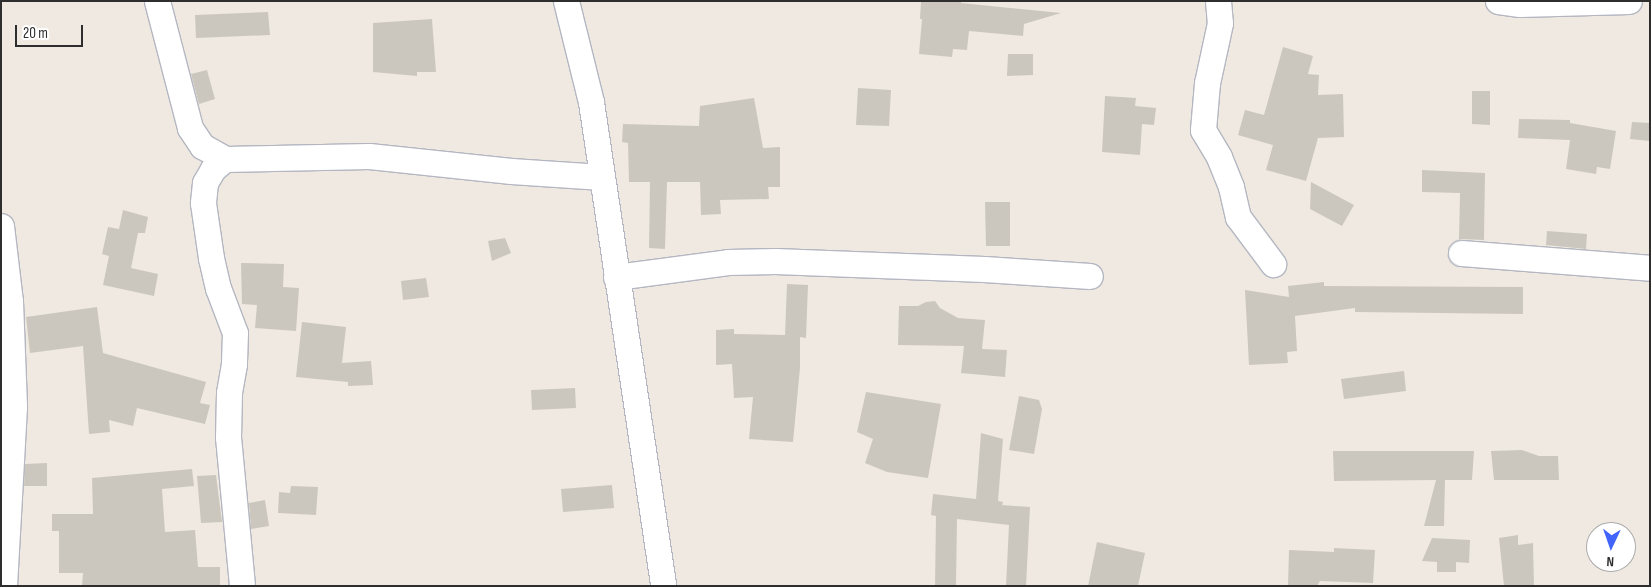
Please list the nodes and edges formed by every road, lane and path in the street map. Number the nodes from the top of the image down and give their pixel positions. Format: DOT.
graph roads {
  1 [pos="157,1"];
  2 [pos="566,1"];
  3 [pos="1218,1"];
  4 [pos="1498,1"];
  5 [pos="1629,1"];
  6 [pos="225,159"];
  7 [pos="602,177"];
  8 [pos="1,226"];
  9 [pos="1462,253"];
  10 [pos="1273,264"];
  11 [pos="1650,268"];
  12 [pos="616,276"];
  13 [pos="1090,276"];
  14 [pos="4,586"];
  15 [pos="242,586"];
  16 [pos="663,586"];
  1 -- 6 [label="street"];
  2 -- 7 [label="street"];
  3 -- 10 [label="street"];
  4 -- 5 [label="street"];
  6 -- 7 [label="street"];
  6 -- 15 [label="street"];
  7 -- 12 [label="street"];
  8 -- 14 [label="street"];
  9 -- 11 [label="street"];
  12 -- 13 [label="street"];
  12 -- 16 [label="street"];
}
